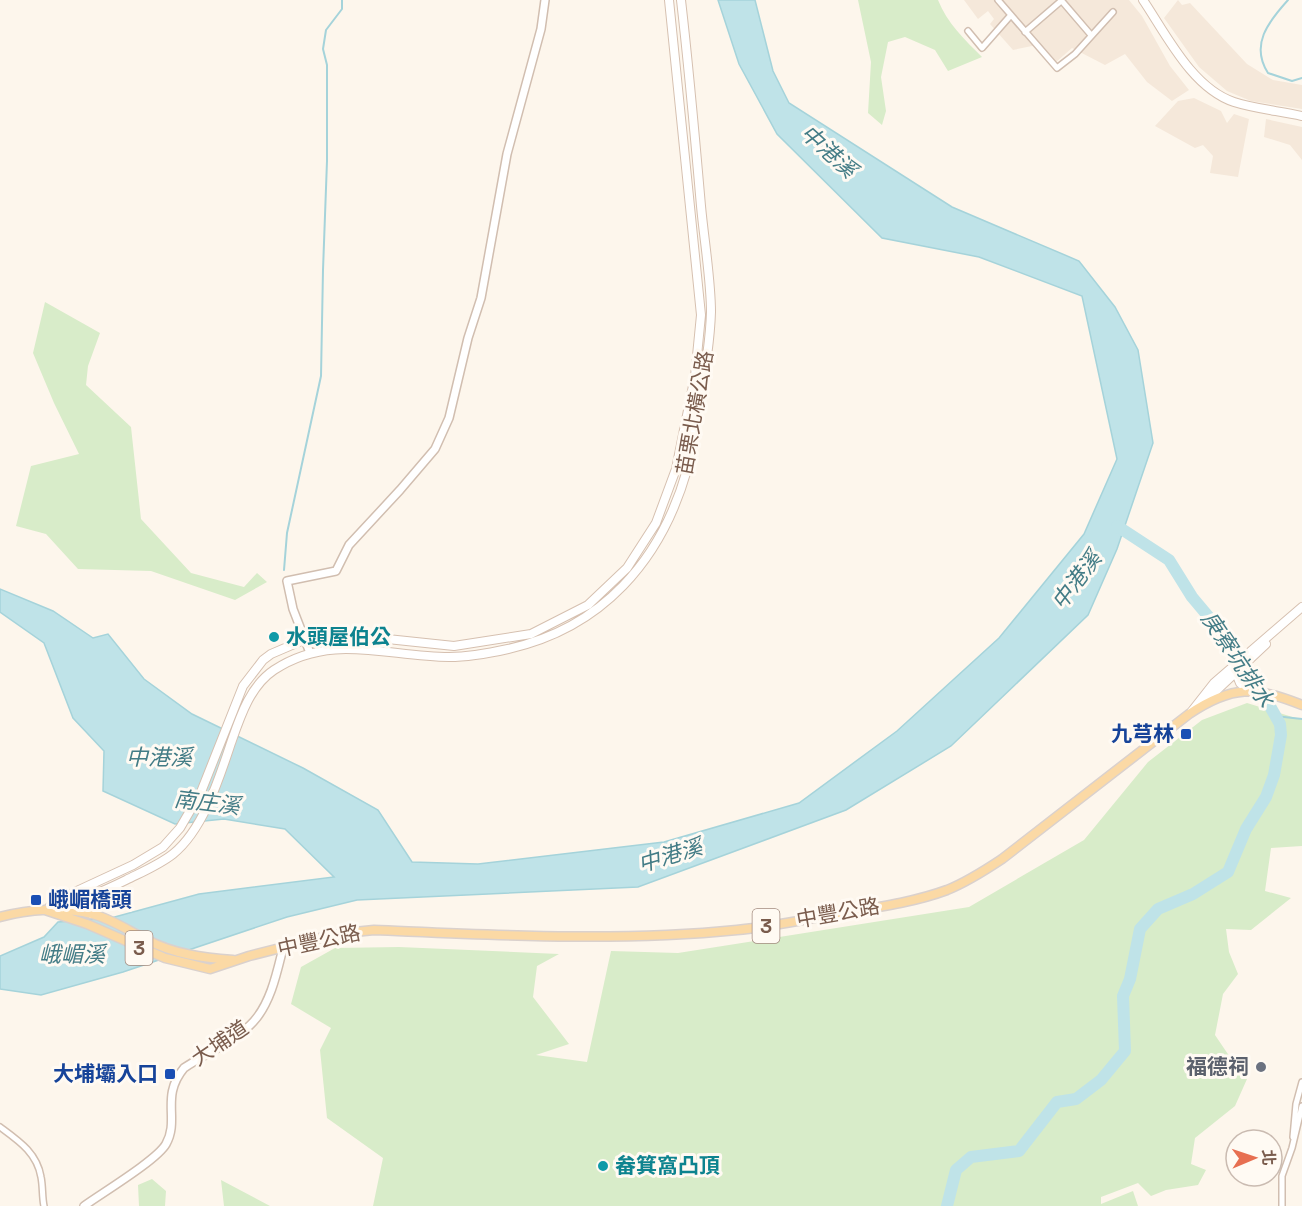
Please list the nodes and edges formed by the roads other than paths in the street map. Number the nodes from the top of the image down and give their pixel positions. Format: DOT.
graph roads {
  1 [pos="544,0"];
  2 [pos="669,0"];
  3 [pos="681,0"];
  4 [pos="998,0"];
  5 [pos="1061,0"];
  6 [pos="1143,0"];
  7 [pos="1113,12"];
  8 [pos="1011,15"];
  9 [pos="968,31"];
  10 [pos="1025,32"];
  11 [pos="1091,35"];
  12 [pos="1302,116"];
  13 [pos="1302,608"];
  14 [pos="306,639"];
  15 [pos="310,653"];
  16 [pos="1238,668"];
  17 [pos="1251,691"];
  18 [pos="1302,705"];
  19 [pos="1197,708"];
  20 [pos="1189,714"];
  21 [pos="101,892"];
  22 [pos="45,910"];
  23 [pos="92,914"];
  24 [pos="0,917"];
  25 [pos="283,948"];
  26 [pos="239,960"];
  27 [pos="1302,1082"];
  28 [pos="1302,1106"];
  29 [pos="0,1127"];
  30 [pos="1292,1148"];
  31 [pos="44,1206"];
  32 [pos="84,1206"];
  33 [pos="1282,1206"];
  1 -- 14 [label="street"];
  2 -- 14 [label="main road, 苗栗北橫公路"];
  3 -- 15 [label="main road, 苗栗北橫公路"];
  4 -- 8 [label="street"];
  5 -- 10 [label="street"];
  5 -- 11 [label="street"];
  6 -- 12 [label="main road"];
  7 -- 11 [label="street"];
  8 -- 9 [label="street"];
  8 -- 10 [label="street"];
  10 -- 11 [label="street"];
  13 -- 16 [label="main road"];
  14 -- 15 [label="street"];
  14 -- 22 [label="main road, 苗栗北橫公路"];
  15 -- 21 [label="main road, 苗栗北橫公路"];
  16 -- 17 [label="main road"];
  16 -- 19 [label="main road"];
  16 -- 20 [label="main road"];
  17 -- 18 [label="main road, 中豐公路 / 3"];
  17 -- 19 [label="main road, 中豐公路 / 3"];
  19 -- 20 [label="main road, 中豐公路 / 3"];
  20 -- 25 [label="main road, 中豐公路 / 3"];
  21 -- 22 [label="main road"];
  21 -- 23 [label="main road"];
  22 -- 23 [label="main road, 3"];
  22 -- 24 [label="main road, 3"];
  22 -- 26 [label="main road, 中豐公路 / 3"];
  23 -- 26 [label="main road, 中豐公路 / 3"];
  25 -- 26 [label="main road, 中豐公路 / 3"];
  25 -- 32 [label="street, 大埔道"];
  27 -- 30 [label="street"];
  28 -- 30 [label="street"];
  29 -- 31 [label="street"];
  30 -- 33 [label="street"];
}
